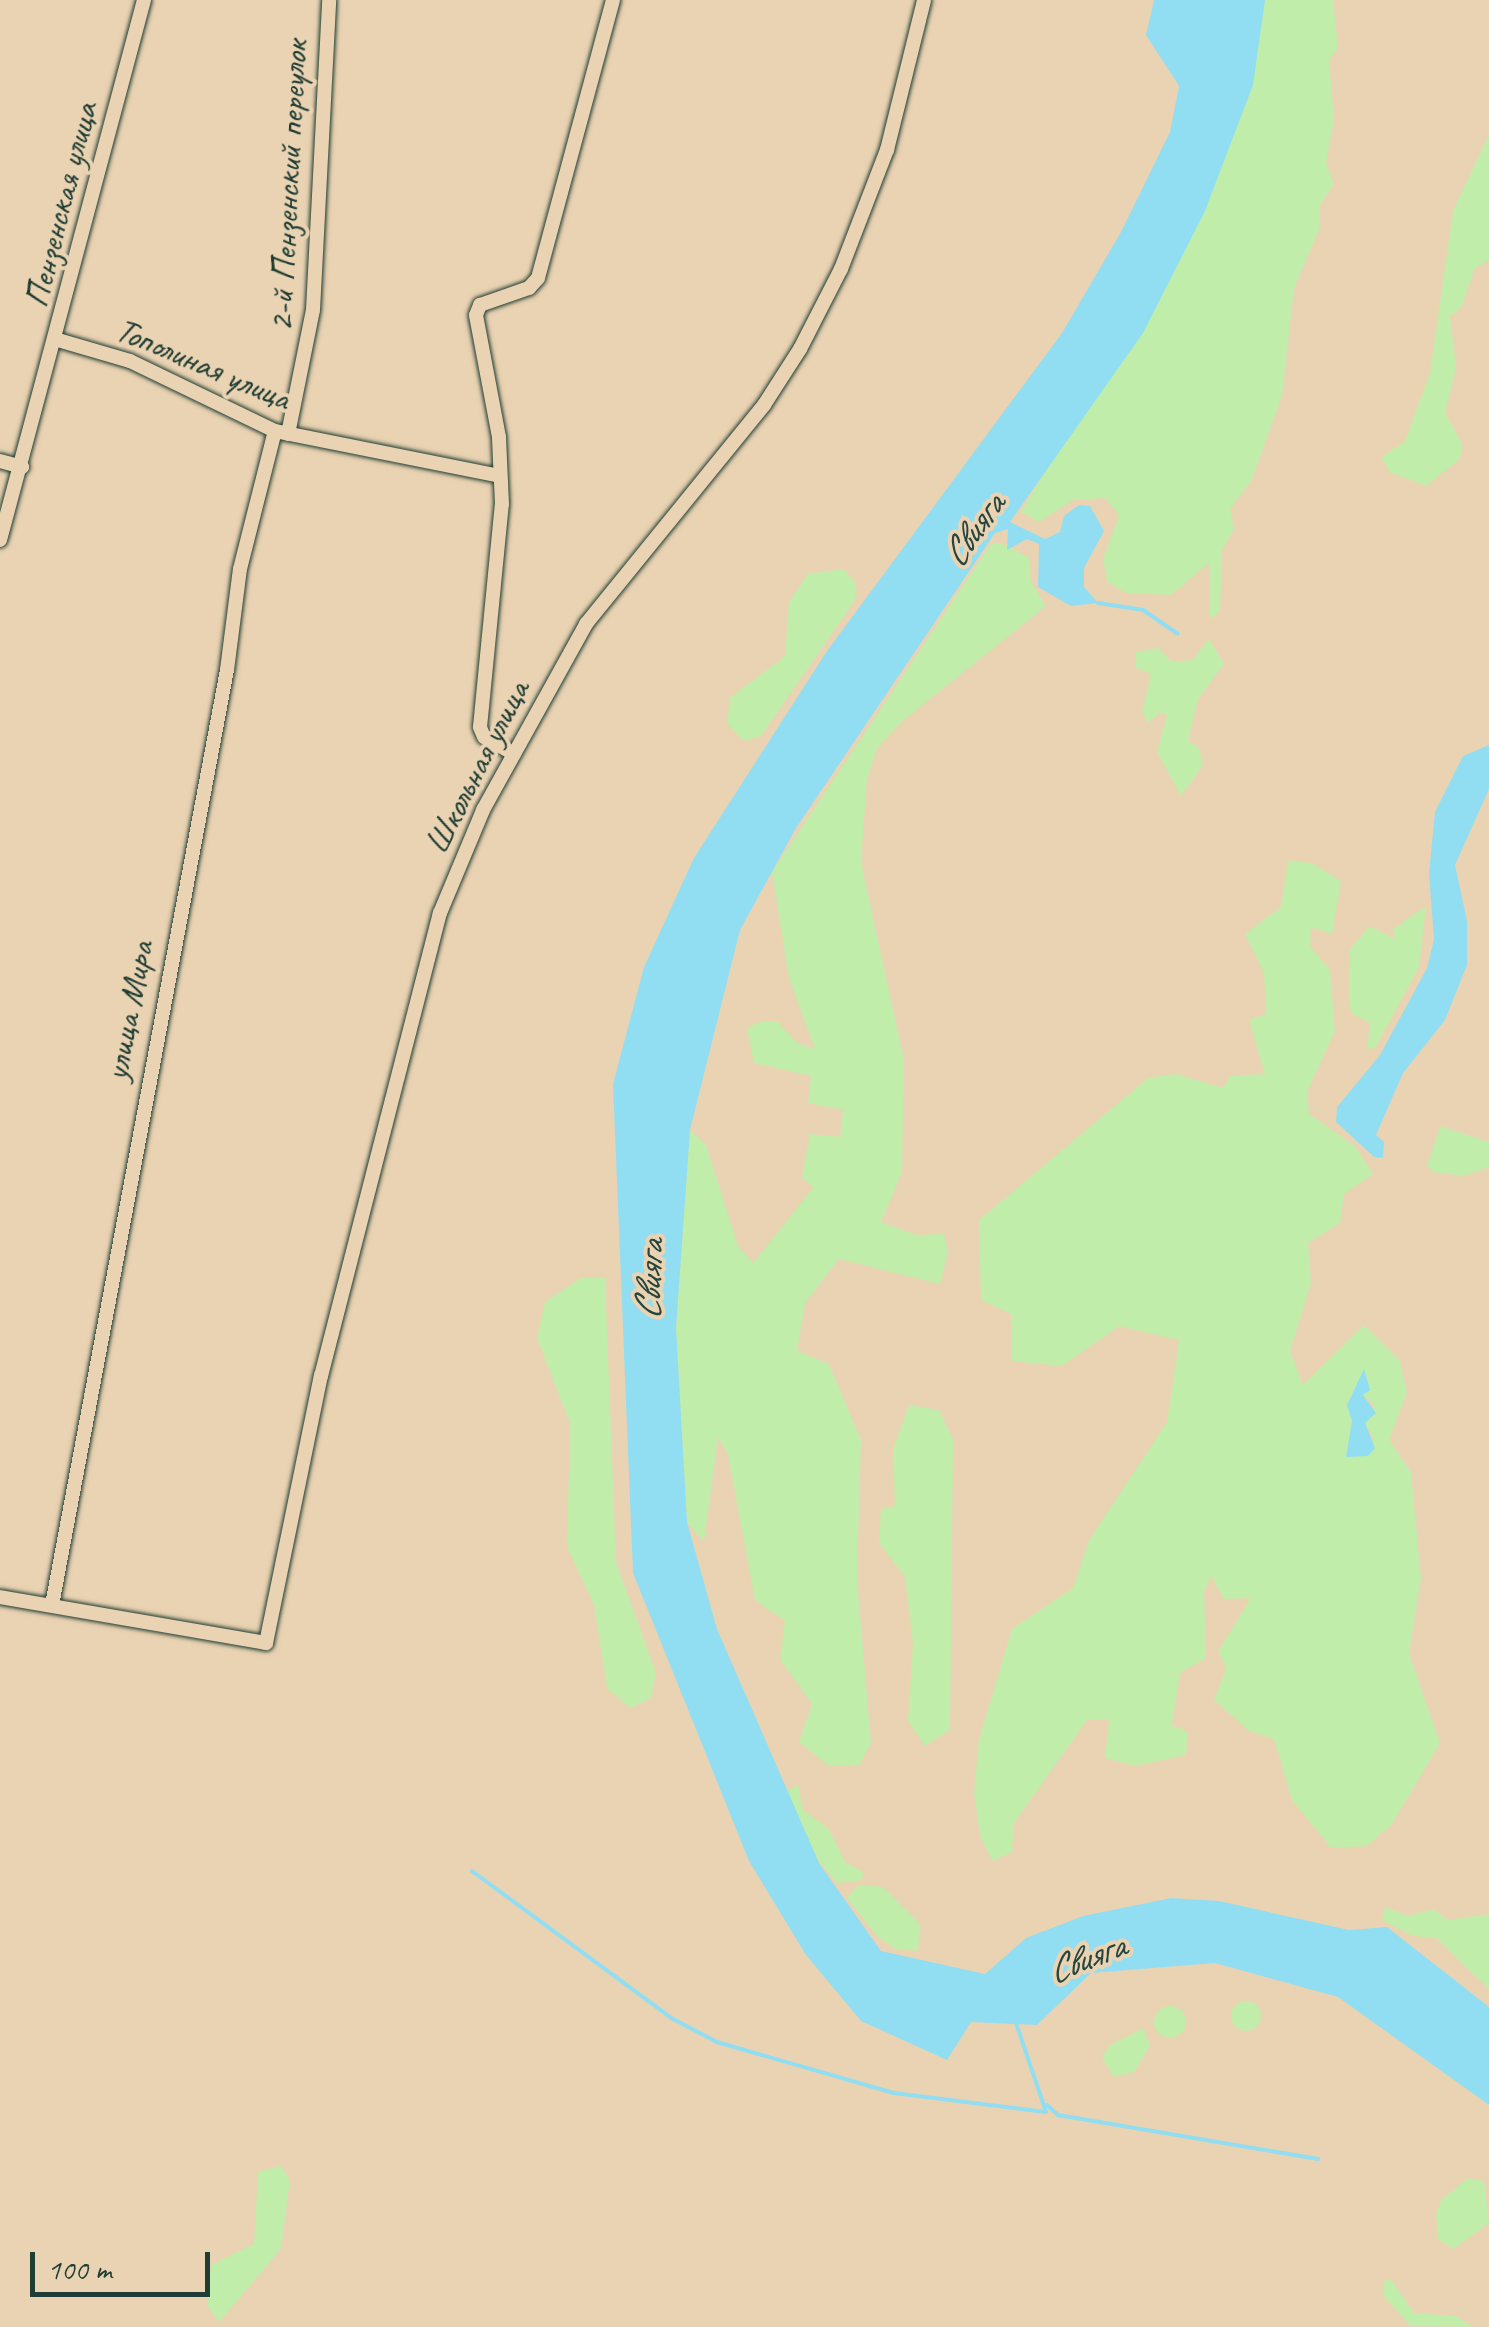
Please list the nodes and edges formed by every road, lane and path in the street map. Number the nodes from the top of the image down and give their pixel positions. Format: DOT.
graph roads {
  1 [pos="144,0"];
  2 [pos="329,0"];
  3 [pos="613,0"];
  4 [pos="924,0"];
  5 [pos="58,340"];
  6 [pos="282,432"];
  7 [pos="0,462"];
  8 [pos="22,467"];
  9 [pos="500,476"];
  10 [pos="0,540"];
  11 [pos="514,754"];
  12 [pos="0,1598"];
  13 [pos="52,1605"];
  1 -- 5 [label="street, Пензенская улица"];
  2 -- 6 [label="street, 2-й Пензенский переулок"];
  3 -- 9 [label="street"];
  4 -- 11 [label="street, Школьная улица"];
  5 -- 6 [label="street, Тополиная улица"];
  5 -- 8 [label="street, Пензенская улица"];
  6 -- 9 [label="street, Тополиная улица"];
  6 -- 13 [label="street, улица Мира"];
  7 -- 8 [label="street"];
  8 -- 10 [label="street, Пензенская улица"];
  9 -- 11 [label="street"];
  11 -- 13 [label="street, Школьная улица"];
  12 -- 13 [label="street"];
}
